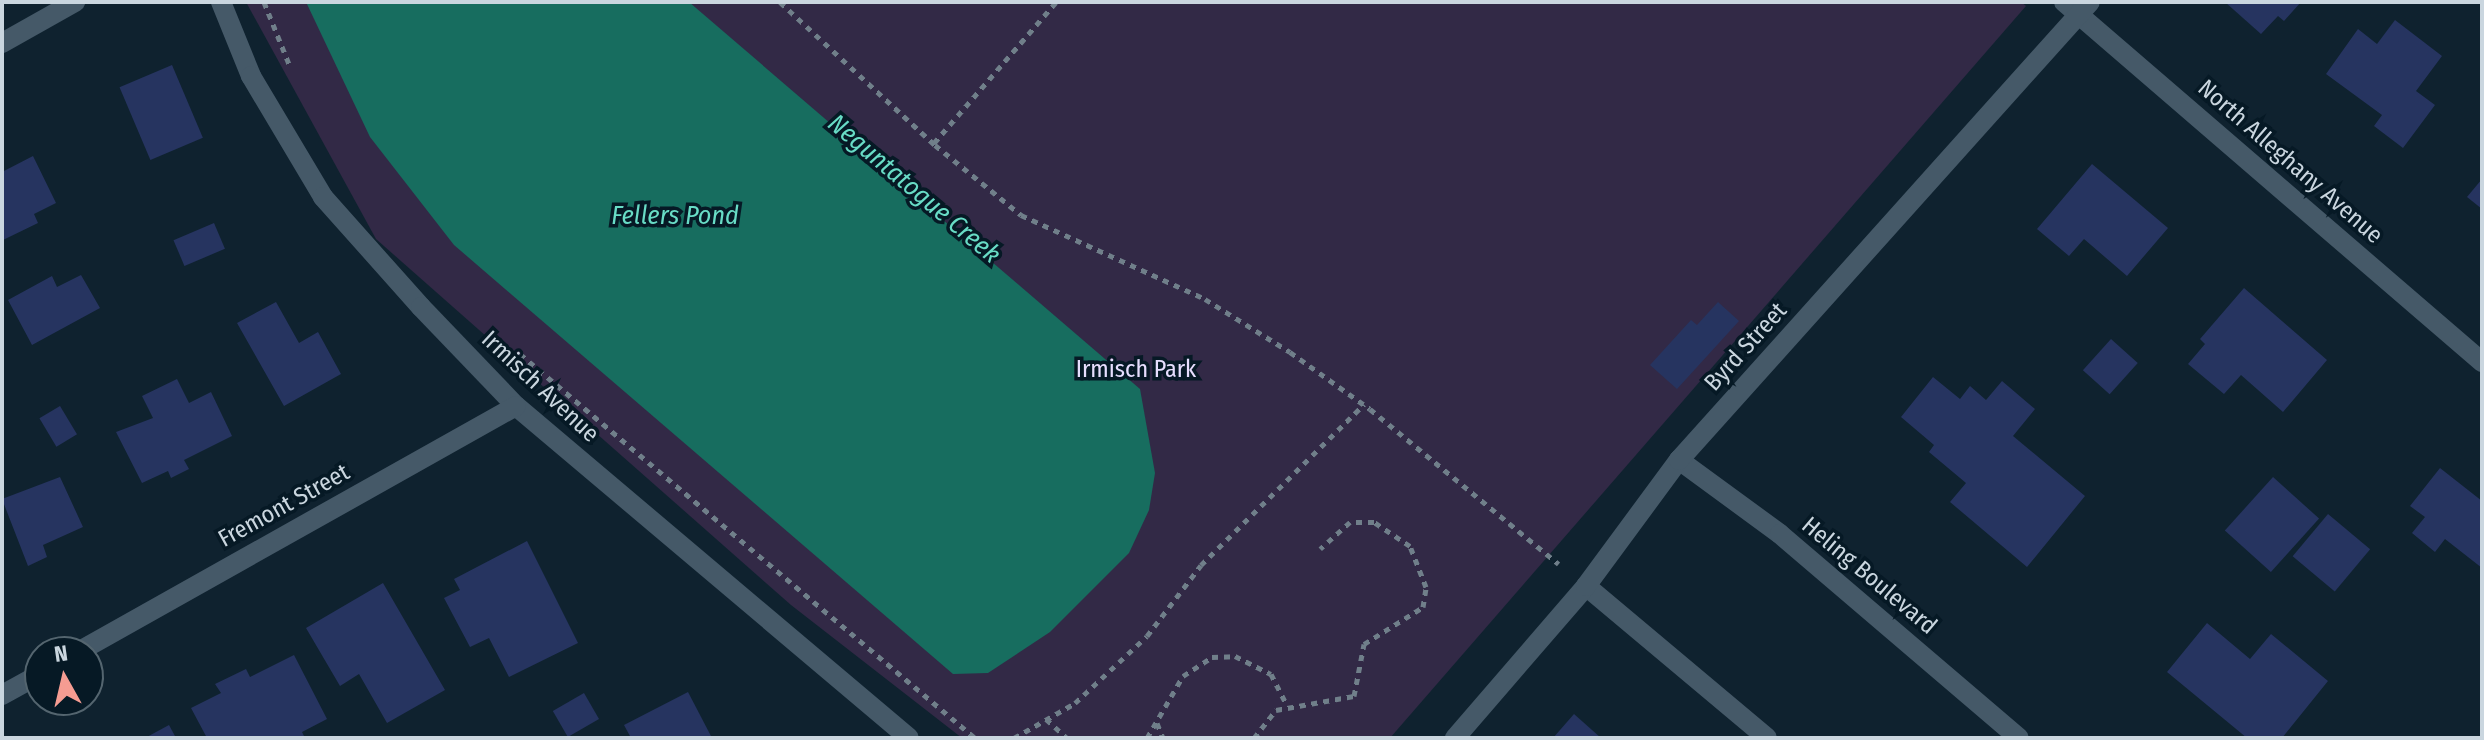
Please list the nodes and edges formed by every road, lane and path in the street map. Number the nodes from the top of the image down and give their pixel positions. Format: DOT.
graph roads {
  1 [pos="75,2"];
  2 [pos="221,2"];
  3 [pos="264,2"];
  4 [pos="780,2"];
  5 [pos="1056,2"];
  6 [pos="2078,6"];
  7 [pos="2,43"];
  8 [pos="297,79"];
  9 [pos="934,143"];
  10 [pos="512,347"];
  11 [pos="2482,362"];
  12 [pos="1364,404"];
  13 [pos="516,406"];
  14 [pos="1679,460"];
  15 [pos="1320,549"];
  16 [pos="1586,586"];
  17 [pos="104,637"];
  18 [pos="24,683"];
  19 [pos="2,695"];
  20 [pos="1287,705"];
  21 [pos="1046,719"];
  22 [pos="1157,722"];
  23 [pos="909,738"];
  24 [pos="975,738"];
  25 [pos="1014,738"];
  26 [pos="1067,738"];
  27 [pos="1147,738"];
  28 [pos="1163,738"];
  29 [pos="1254,738"];
  30 [pos="1455,738"];
  31 [pos="1767,738"];
  32 [pos="2019,738"];
  1 -- 7 [label="street"];
  2 -- 13 [label="street, Irmisch Avenue"];
  3 -- 8 [label="path"];
  4 -- 9 [label="path"];
  5 -- 9 [label="path"];
  6 -- 11 [label="street, North Alleghany Avenue"];
  6 -- 14 [label="street, Byrd Street"];
  9 -- 12 [label="path"];
  10 -- 24 [label="path"];
  12 -- 16 [label="path"];
  12 -- 21 [label="path"];
  13 -- 17 [label="street, Fremont Street"];
  13 -- 23 [label="street, Irmisch Avenue"];
  14 -- 16 [label="street, Byrd Street"];
  14 -- 32 [label="street, Heling Boulevard"];
  15 -- 20 [label="path"];
  16 -- 30 [label="street, Byrd Street"];
  16 -- 31 [label="street"];
  18 -- 19 [label="street"];
  20 -- 22 [label="path"];
  20 -- 29 [label="path"];
  21 -- 25 [label="path"];
  21 -- 26 [label="path"];
  22 -- 27 [label="path"];
  22 -- 28 [label="path"];
}
